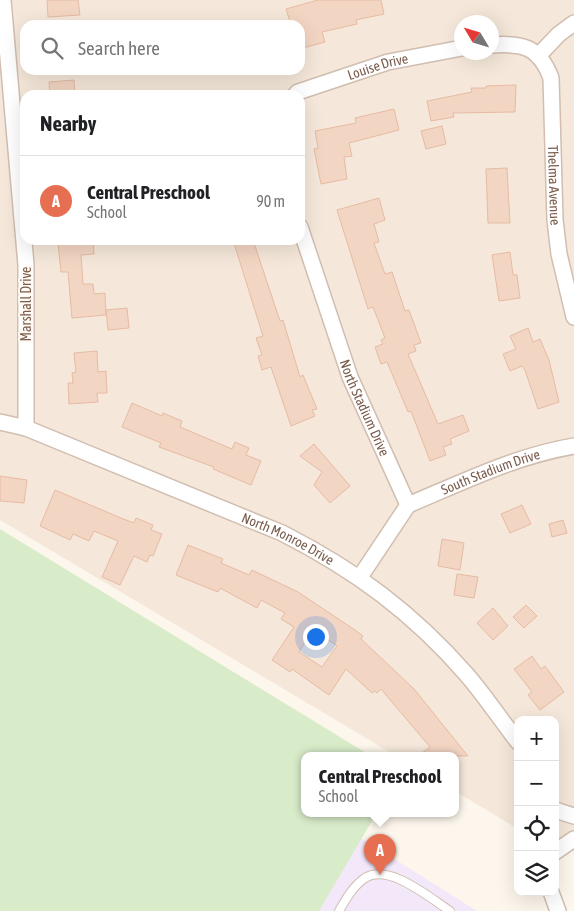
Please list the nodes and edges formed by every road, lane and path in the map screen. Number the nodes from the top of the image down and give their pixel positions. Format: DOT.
graph roads {
  1 [pos="3,0"];
  2 [pos="574,23"];
  3 [pos="499,45"];
  4 [pos="454,50"];
  5 [pos="538,56"];
  6 [pos="304,90"];
  7 [pos="7,146"];
  8 [pos="20,227"];
  9 [pos="305,242"];
  10 [pos="23,245"];
  11 [pos="574,317"];
  12 [pos="0,422"];
  13 [pos="26,428"];
  14 [pos="574,446"];
  15 [pos="408,505"];
  16 [pos="360,577"];
  17 [pos="514,737"];
  18 [pos="559,811"];
  19 [pos="574,816"];
  20 [pos="574,839"];
  21 [pos="556,851"];
  22 [pos="552,896"];
  23 [pos="339,911"];
  24 [pos="450,911"];
  25 [pos="558,911"];
  1 -- 7 [label="street, Marshall Drive"];
  2 -- 5 [label="street"];
  3 -- 5 [label="street"];
  4 -- 6 [label="street, Louise Drive"];
  5 -- 11 [label="street, Thelma Avenue"];
  7 -- 8 [label="street, Marshall Drive"];
  9 -- 15 [label="street, North Stadium Drive"];
  10 -- 13 [label="street, Marshall Drive"];
  12 -- 13 [label="street, North Monroe Drive"];
  13 -- 16 [label="street, North Monroe Drive"];
  14 -- 15 [label="street, South Stadium Drive"];
  15 -- 16 [label="street"];
  16 -- 17 [label="street, North Monroe Drive"];
  18 -- 19 [label="street"];
  20 -- 21 [label="street"];
  22 -- 25 [label="street"];
  23 -- 24 [label="lane"];
}
